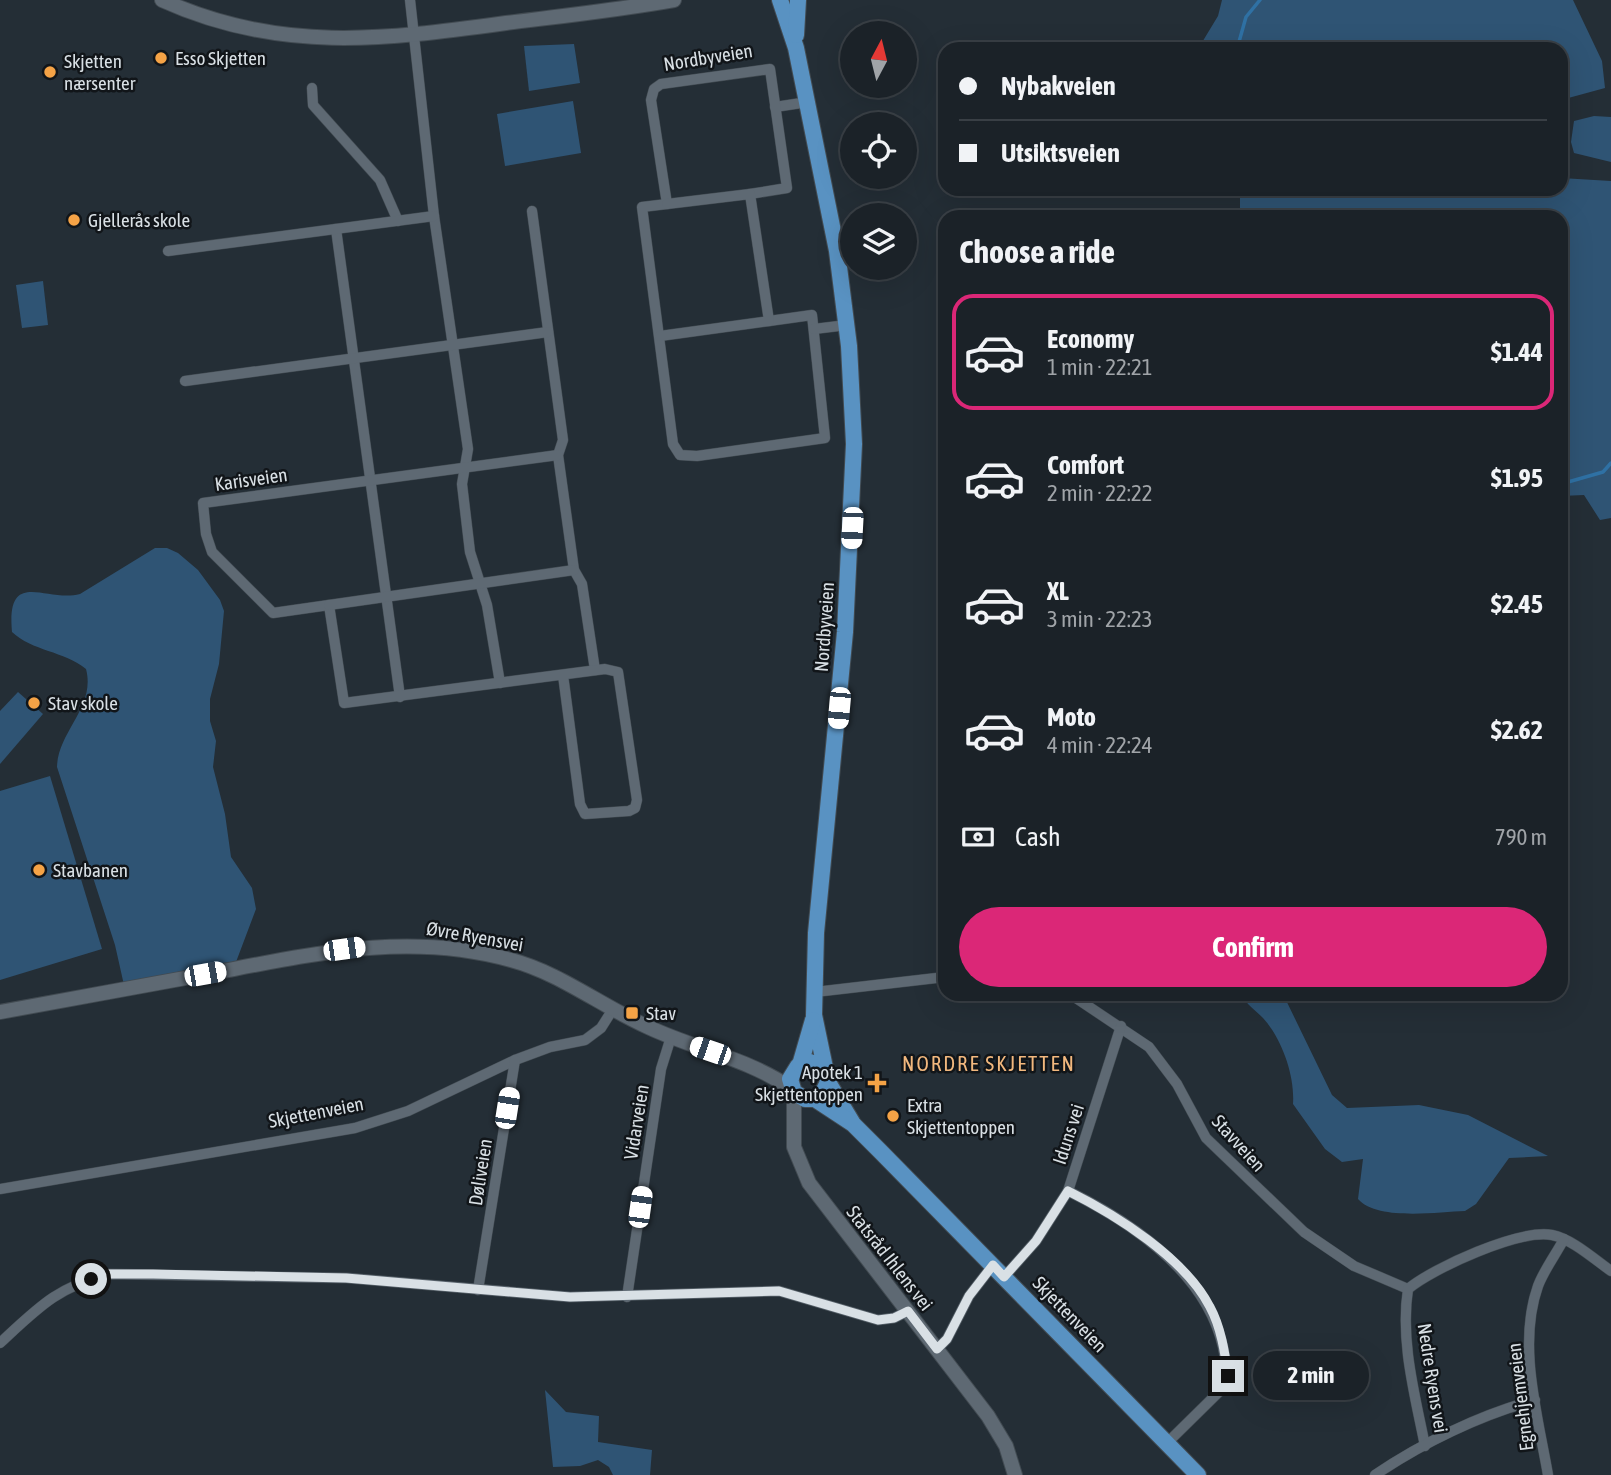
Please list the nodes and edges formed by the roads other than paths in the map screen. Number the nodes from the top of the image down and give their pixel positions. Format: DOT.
graph roads {
  1 [pos="162,0"];
  2 [pos="410,0"];
  3 [pos="674,0"];
  4 [pos="780,0"];
  5 [pos="798,0"];
  6 [pos="414,35"];
  7 [pos="796,48"];
  8 [pos="312,88"];
  9 [pos="808,102"];
  10 [pos="775,107"];
  11 [pos="750,194"];
  12 [pos="667,204"];
  13 [pos="531,211"];
  14 [pos="434,216"];
  15 [pos="398,221"];
  16 [pos="336,229"];
  17 [pos="168,251"];
  18 [pos="769,321"];
  19 [pos="847,325"];
  20 [pos="814,329"];
  21 [pos="548,332"];
  22 [pos="660,336"];
  23 [pos="453,345"];
  24 [pos="354,358"];
  25 [pos="185,381"];
  26 [pos="558,455"];
  27 [pos="465,466"];
  28 [pos="371,480"];
  29 [pos="573,570"];
  30 [pos="481,583"];
  31 [pos="386,597"];
  32 [pos="329,605"];
  33 [pos="594,670"];
  34 [pos="563,675"];
  35 [pos="500,683"];
  36 [pos="400,697"];
  37 [pos="938,978"];
  38 [pos="815,992"];
  39 [pos="1081,1001"];
  40 [pos="613,1009"];
  41 [pos="0,1012"];
  42 [pos="814,1014"];
  43 [pos="1121,1026"];
  44 [pos="671,1037"];
  45 [pos="514,1060"];
  46 [pos="797,1067"];
  47 [pos="759,1068"];
  48 [pos="825,1076"];
  49 [pos="803,1095"];
  50 [pos="853,1124"];
  51 [pos="1,1186"];
  52 [pos="1068,1191"];
  53 [pos="1564,1239"];
  54 [pos="999,1271"];
  55 [pos="1611,1271"];
  56 [pos="1408,1289"];
  57 [pos="478,1290"];
  58 [pos="626,1297"];
  59 [pos="908,1311"];
  60 [pos="0,1343"];
  61 [pos="937,1349"];
  62 [pos="1535,1400"];
  63 [pos="1167,1443"];
  64 [pos="1425,1446"];
  65 [pos="1015,1475"];
  66 [pos="1198,1475"];
  67 [pos="1375,1475"];
  68 [pos="1548,1475"];
  1 -- 6 [label="street"];
  2 -- 6 [label="street"];
  3 -- 6 [label="street"];
  4 -- 7 [label="main road, Nordbyveien"];
  5 -- 7 [label="main road, Nordbyveien"];
  6 -- 14 [label="street"];
  7 -- 9 [label="main road, Nordbyveien"];
  8 -- 15 [label="street"];
  9 -- 10 [label="street"];
  9 -- 19 [label="main road, Nordbyveien"];
  10 -- 11 [label="street, Nordbyveien"];
  10 -- 12 [label="street, Nordbyveien"];
  11 -- 12 [label="street, Nordbyveien"];
  11 -- 18 [label="street"];
  12 -- 22 [label="street, Nordbyveien"];
  13 -- 21 [label="street"];
  14 -- 15 [label="street"];
  14 -- 23 [label="street"];
  15 -- 16 [label="street"];
  16 -- 17 [label="street"];
  16 -- 24 [label="street"];
  18 -- 20 [label="street"];
  18 -- 22 [label="street"];
  19 -- 20 [label="street"];
  19 -- 38 [label="main road, Nordbyveien"];
  20 -- 22 [label="street, Nordbyveien"];
  21 -- 23 [label="street"];
  21 -- 26 [label="street"];
  23 -- 24 [label="street"];
  23 -- 27 [label="street"];
  24 -- 25 [label="street"];
  24 -- 28 [label="street"];
  26 -- 27 [label="street, Karisveien"];
  26 -- 29 [label="street"];
  27 -- 28 [label="street, Karisveien"];
  27 -- 30 [label="street"];
  28 -- 31 [label="street"];
  28 -- 32 [label="street, Karisveien"];
  29 -- 30 [label="street, Karisveien"];
  29 -- 33 [label="street"];
  30 -- 31 [label="street, Karisveien"];
  30 -- 35 [label="street"];
  31 -- 32 [label="street, Karisveien"];
  31 -- 36 [label="street"];
  32 -- 36 [label="street"];
  33 -- 34 [label="street"];
  33 -- 34 [label="street"];
  34 -- 35 [label="street"];
  35 -- 36 [label="street"];
  37 -- 38 [label="street"];
  38 -- 42 [label="main road, Nordbyveien"];
  39 -- 43 [label="street, Stavveien"];
  40 -- 41 [label="street, Øvre Ryensvei"];
  40 -- 44 [label="street, Øvre Ryensvei"];
  40 -- 45 [label="street, Skjettenveien"];
  42 -- 46 [label="main road, Nordbyveien"];
  42 -- 48 [label="main road, Nordbyveien"];
  43 -- 52 [label="street, Iduns vei"];
  43 -- 56 [label="street, Stavveien"];
  44 -- 47 [label="street, Øvre Ryensvei"];
  44 -- 58 [label="street, Vidarveien"];
  45 -- 51 [label="street, Skjettenveien"];
  45 -- 57 [label="street, Døliveien"];
  46 -- 47 [label="street, Øvre Ryensvei"];
  46 -- 48 [label="main road"];
  46 -- 49 [label="main road"];
  47 -- 49 [label="street, Øvre Ryensvei"];
  48 -- 49 [label="main road"];
  48 -- 50 [label="main road, Skjettenveien"];
  49 -- 50 [label="main road, Skjettenveien"];
  49 -- 59 [label="street, Statsråd Ihlens vei"];
  50 -- 54 [label="main road, Skjettenveien"];
  52 -- 54 [label="street, Iduns vei"];
  52 -- 63 [label="street"];
  53 -- 55 [label="street"];
  53 -- 56 [label="street"];
  53 -- 62 [label="street, Egnehjemveien"];
  54 -- 61 [label="street, Iduns vei"];
  54 -- 63 [label="main road, Skjettenveien"];
  56 -- 64 [label="street, Nedre Ryens vei"];
  57 -- 58 [label="street"];
  57 -- 60 [label="street"];
  58 -- 59 [label="street"];
  59 -- 61 [label="street, Statsråd Ihlens vei"];
  61 -- 65 [label="street, Statsråd Ihlens vei"];
  62 -- 64 [label="street"];
  62 -- 68 [label="street, Egnehjemveien"];
  63 -- 66 [label="main road, Skjettenveien"];
  64 -- 67 [label="street"];
}
